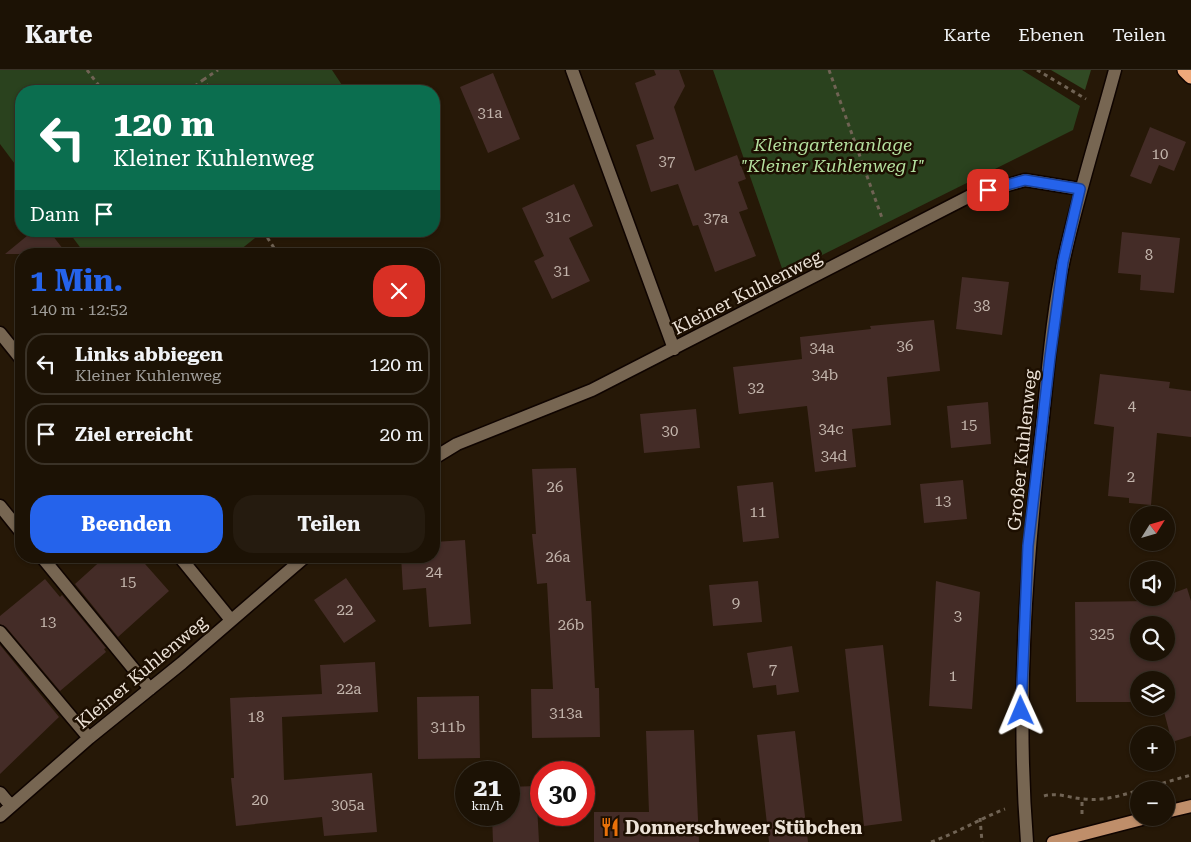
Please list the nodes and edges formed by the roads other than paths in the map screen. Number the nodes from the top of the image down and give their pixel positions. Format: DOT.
graph roads {
  1 [pos="572,70"];
  2 [pos="1115,70"];
  3 [pos="1184,70"];
  4 [pos="1191,76"];
  5 [pos="1080,189"];
  6 [pos="0,333"];
  7 [pos="674,349"];
  8 [pos="15,352"];
  9 [pos="440,454"];
  10 [pos="0,506"];
  11 [pos="15,525"];
  12 [pos="47,563"];
  13 [pos="185,563"];
  14 [pos="298,563"];
  15 [pos="231,620"];
  16 [pos="0,632"];
  17 [pos="150,689"];
  18 [pos="89,738"];
  19 [pos="0,793"];
  20 [pos="10,806"];
  21 [pos="1191,806"];
  22 [pos="1175,810"];
  23 [pos="0,816"];
  24 [pos="1130,822"];
  25 [pos="1027,842"];
  26 [pos="1054,842"];
  1 -- 7 [label="street"];
  2 -- 5 [label="street, Großer Kuhlenweg"];
  3 -- 4 [label="highway"];
  5 -- 7 [label="street, Kleiner Kuhlenweg"];
  5 -- 25 [label="street, Großer Kuhlenweg"];
  6 -- 8 [label="street"];
  7 -- 9 [label="street, Kleiner Kuhlenweg"];
  10 -- 11 [label="street"];
  12 -- 17 [label="street"];
  13 -- 15 [label="street"];
  14 -- 15 [label="street, Kleiner Kuhlenweg"];
  15 -- 17 [label="street, Kleiner Kuhlenweg"];
  16 -- 18 [label="street"];
  17 -- 18 [label="street, Kleiner Kuhlenweg"];
  18 -- 20 [label="street, Kleiner Kuhlenweg"];
  19 -- 20 [label="street"];
  20 -- 23 [label="street, Kleiner Kuhlenweg"];
  21 -- 22 [label="main road"];
  24 -- 26 [label="main road"];
}
